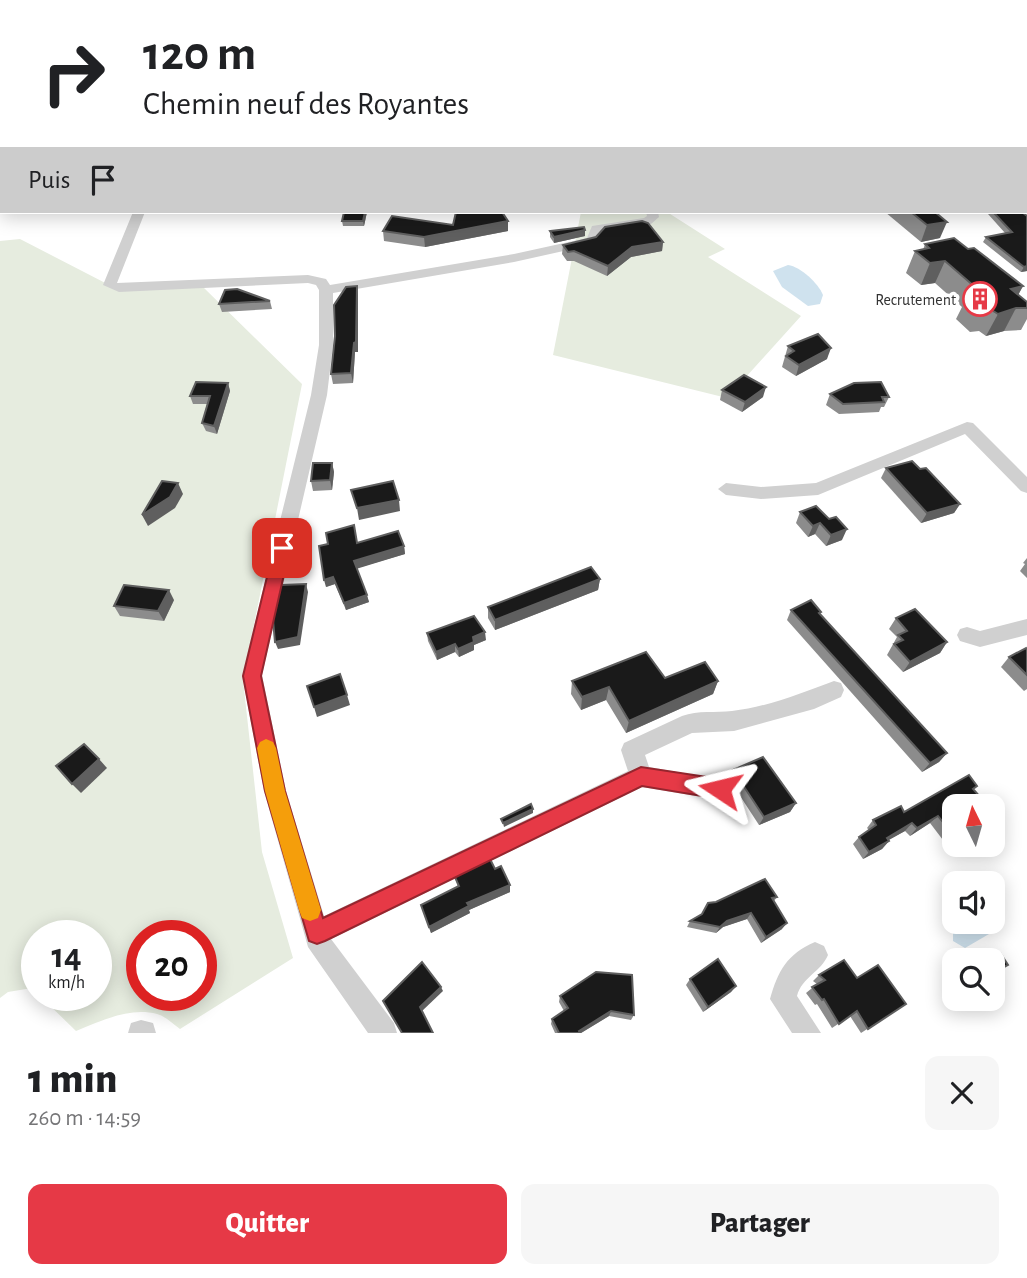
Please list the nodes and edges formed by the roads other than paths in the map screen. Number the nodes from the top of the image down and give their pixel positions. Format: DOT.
graph roads {
  1 [pos="138,214"];
  2 [pos="652,214"];
  3 [pos="326,290"];
  4 [pos="1027,486"];
  5 [pos="726,489"];
  6 [pos="1027,627"];
  7 [pos="967,635"];
  8 [pos="834,690"];
  9 [pos="641,776"];
  10 [pos="720,789"];
  11 [pos="317,933"];
  12 [pos="814,955"];
  13 [pos="384,1033"];
  14 [pos="808,1033"];
  1 -- 3 [label="street"];
  2 -- 3 [label="street"];
  3 -- 11 [label="street"];
  4 -- 5 [label="street"];
  6 -- 7 [label="street"];
  8 -- 9 [label="street"];
  9 -- 10 [label="street"];
  9 -- 11 [label="street"];
  11 -- 13 [label="street"];
  12 -- 14 [label="street"];
}
